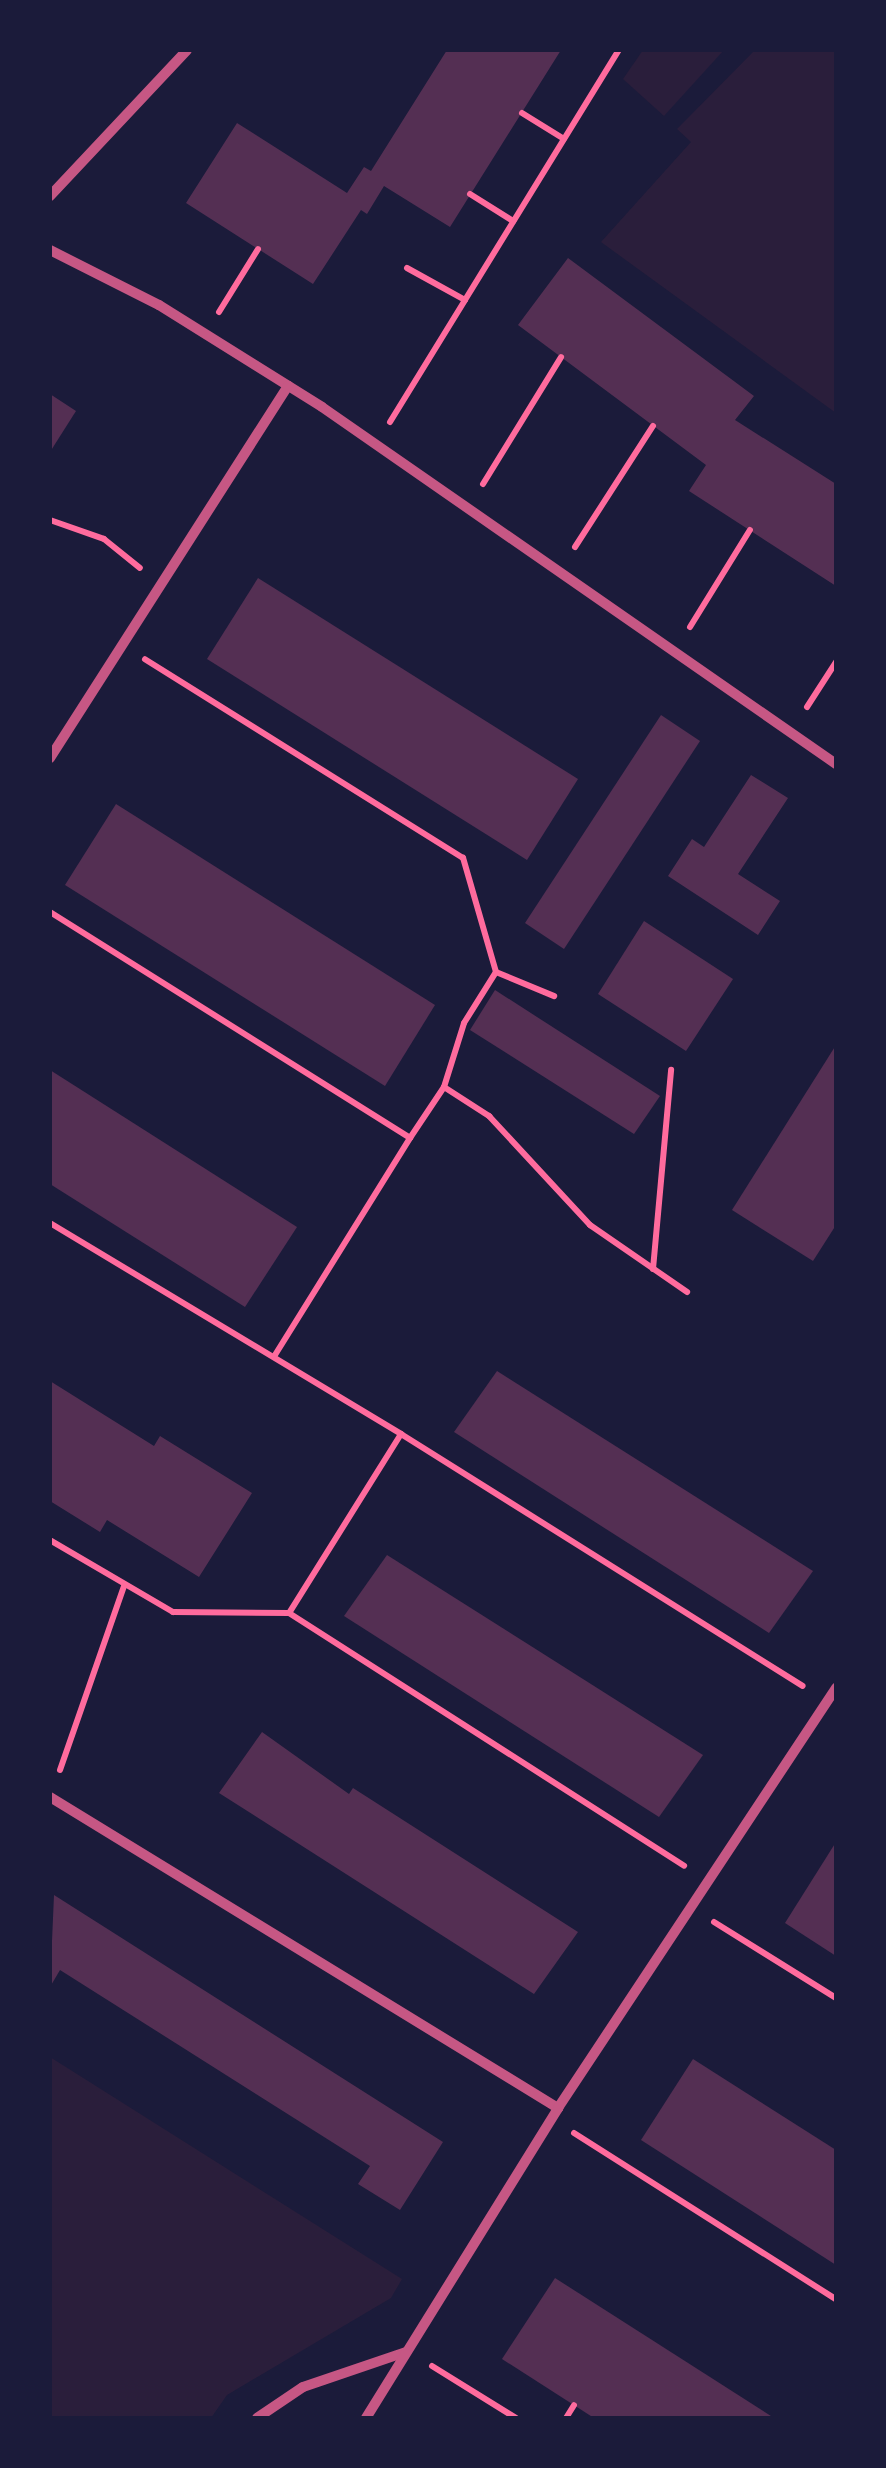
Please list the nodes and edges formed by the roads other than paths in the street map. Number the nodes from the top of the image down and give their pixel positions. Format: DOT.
graph roads {
  1 [pos="187,50"];
  2 [pos="50,196"];
  3 [pos="50,250"];
  4 [pos="288,386"];
  5 [pos="50,758"];
  6 [pos="836,764"];
  7 [pos="836,1688"];
  8 [pos="50,1797"];
  9 [pos="558,2108"];
  10 [pos="407,2352"];
  11 [pos="256,2418"];
  12 [pos="366,2418"];
  1 -- 2 [label="street"];
  3 -- 4 [label="street"];
  4 -- 5 [label="street"];
  4 -- 6 [label="street"];
  7 -- 9 [label="street"];
  8 -- 9 [label="street"];
  9 -- 10 [label="street"];
  10 -- 11 [label="street"];
  10 -- 12 [label="street"];
}
